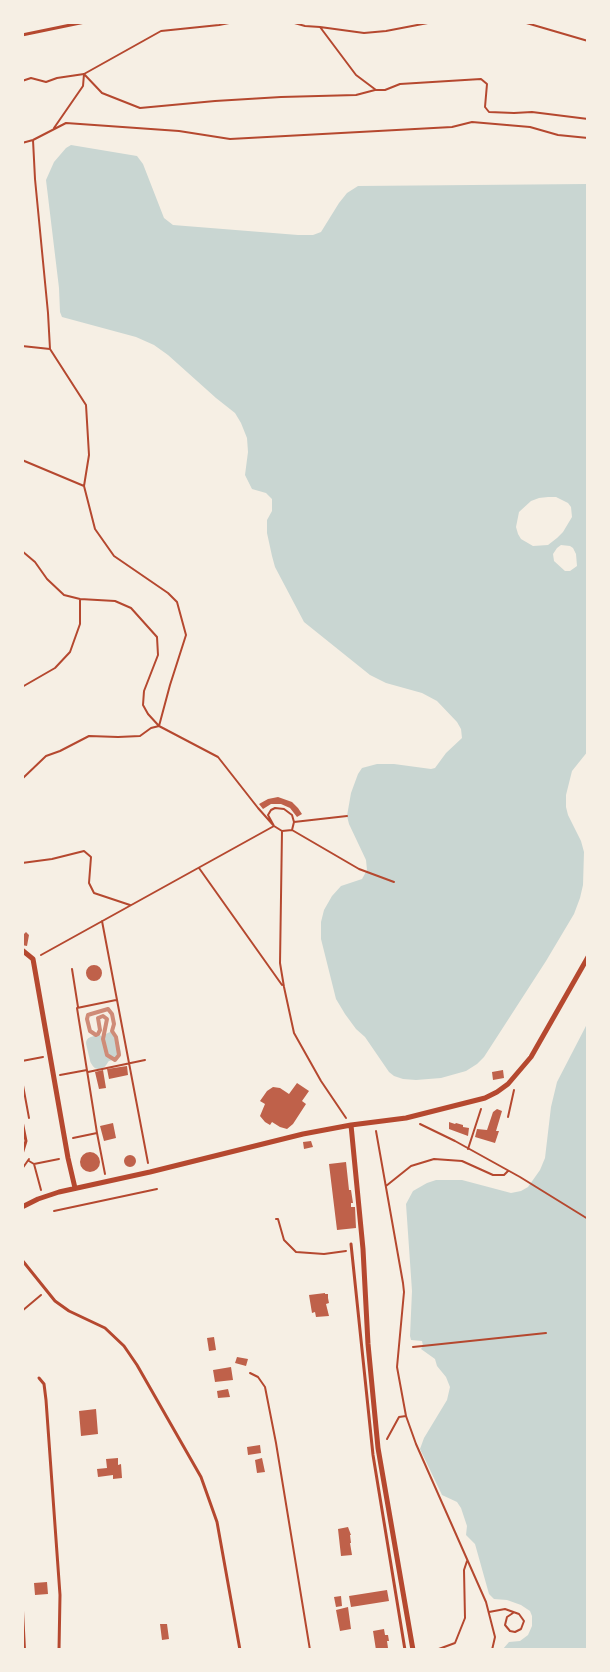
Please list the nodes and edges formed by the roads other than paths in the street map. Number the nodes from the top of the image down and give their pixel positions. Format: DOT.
graph roads {
  1 [pos="85,22"];
  2 [pos="22,35"];
  3 [pos="22,950"];
  4 [pos="588,957"];
  5 [pos="22,1121"];
  6 [pos="351,1125"];
  7 [pos="22,1155"];
  8 [pos="75,1188"];
  9 [pos="22,1207"];
  10 [pos="351,1244"];
  11 [pos="22,1260"];
  12 [pos="39,1378"];
  13 [pos="59,1650"];
  14 [pos="238,1650"];
  15 [pos="405,1650"];
  16 [pos="413,1650"];
  1 -- 2 [label="lane"];
  3 -- 8 [label="street"];
  4 -- 6 [label="street"];
  5 -- 7 [label="lane"];
  6 -- 8 [label="street"];
  6 -- 16 [label="street"];
  8 -- 9 [label="street"];
  10 -- 15 [label="lane"];
  11 -- 14 [label="lane"];
  12 -- 13 [label="lane"];
}
